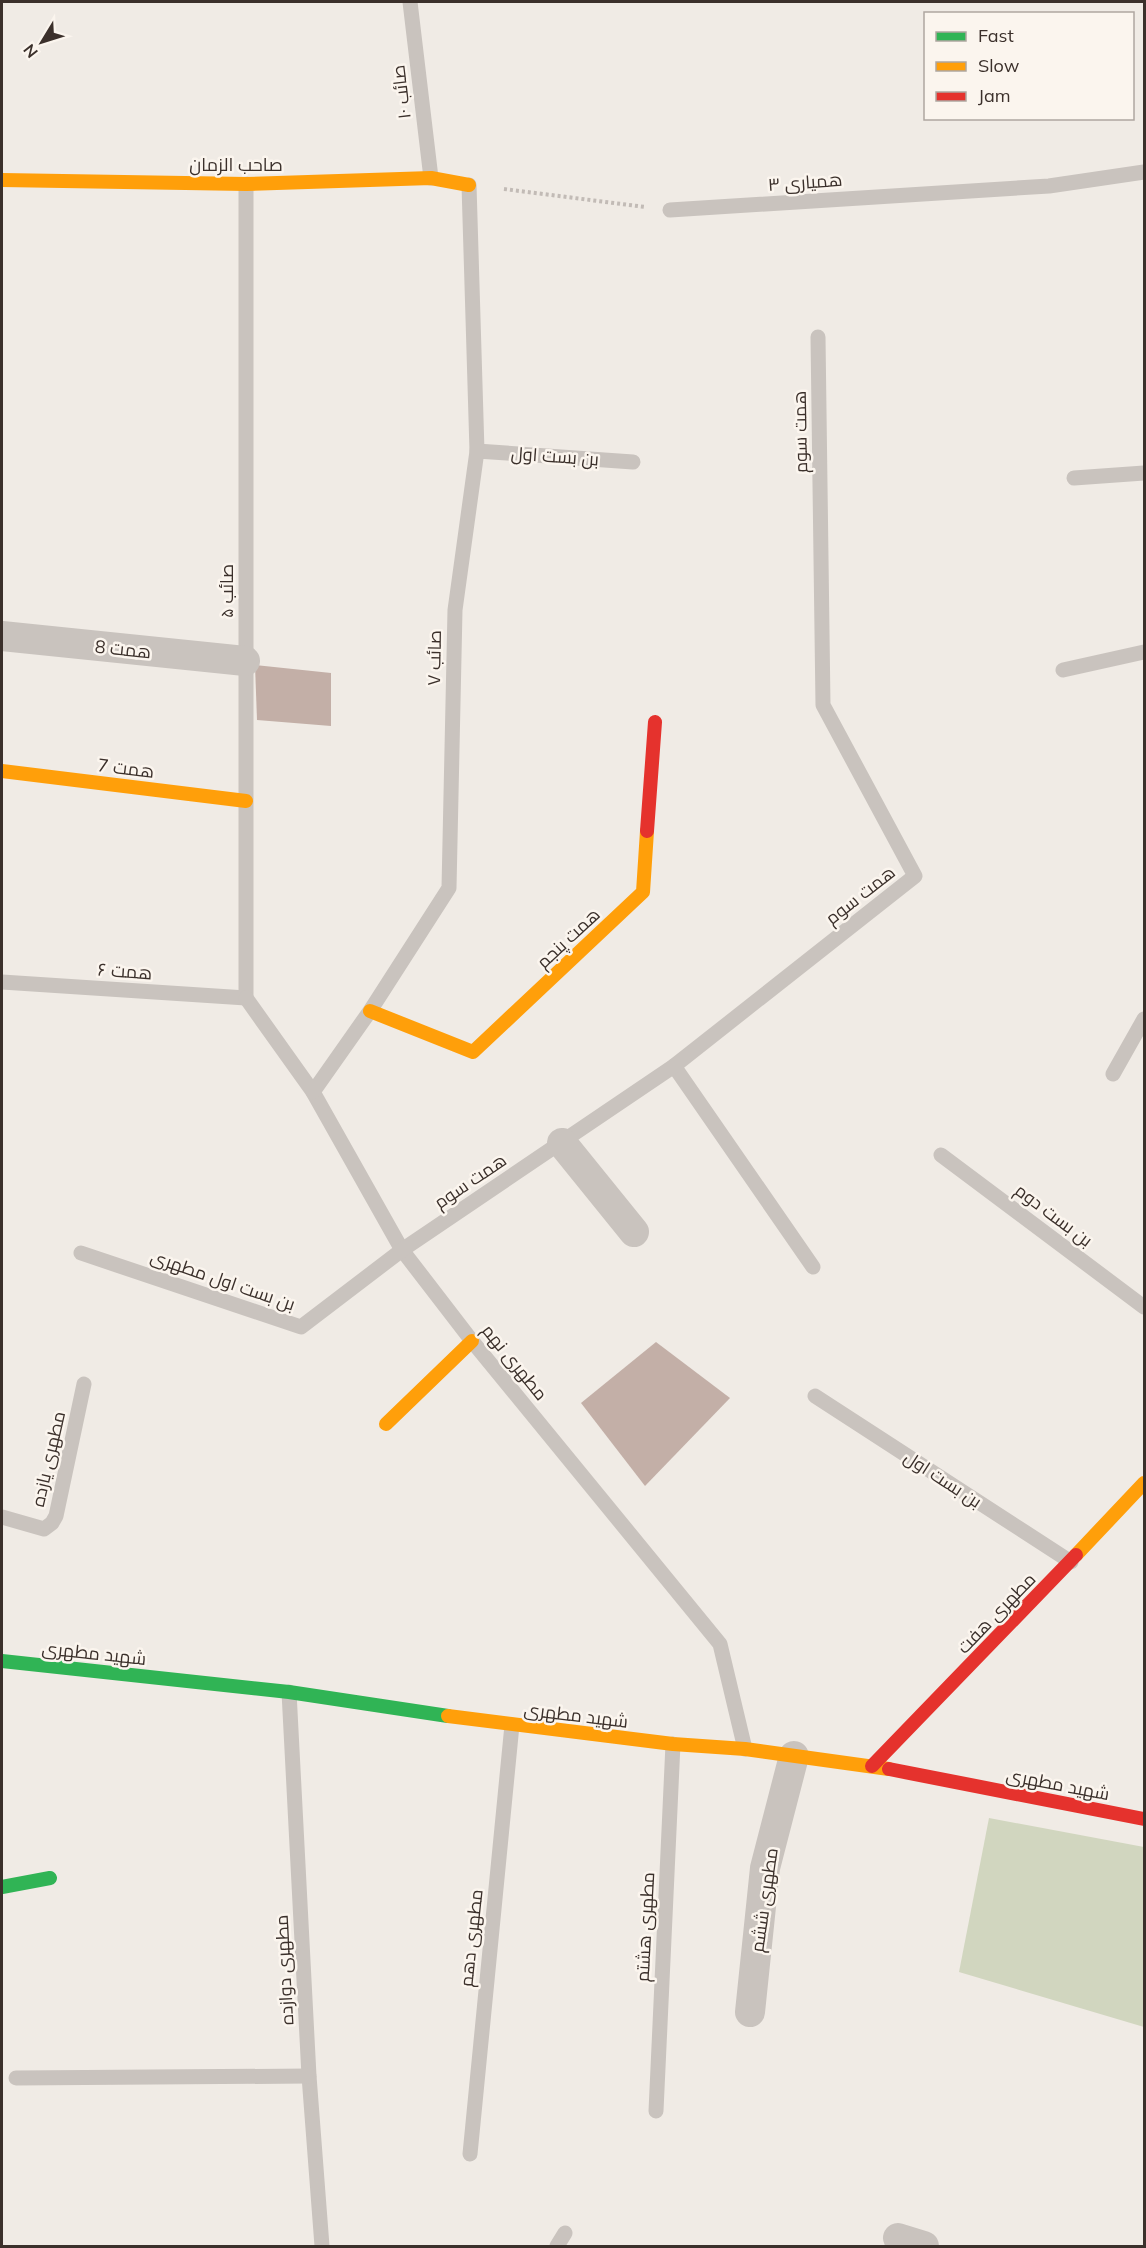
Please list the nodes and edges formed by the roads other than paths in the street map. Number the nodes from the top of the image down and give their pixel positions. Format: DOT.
graph roads {
  1 [pos="410,2"];
  2 [pos="1144,172"];
  3 [pos="431,178"];
  4 [pos="2,180"];
  5 [pos="246,184"];
  6 [pos="469,185"];
  7 [pos="670,210"];
  8 [pos="818,337"];
  9 [pos="477,451"];
  10 [pos="633,462"];
  11 [pos="1144,473"];
  12 [pos="1074,478"];
  13 [pos="2,636"];
  14 [pos="1144,652"];
  15 [pos="245,661"];
  16 [pos="1063,670"];
  17 [pos="654,722"];
  18 [pos="2,771"];
  19 [pos="246,801"];
  20 [pos="2,982"];
  21 [pos="246,998"];
  22 [pos="370,1011"];
  23 [pos="1144,1019"];
  24 [pos="674,1066"];
  25 [pos="1113,1074"];
  26 [pos="313,1092"];
  27 [pos="562,1143"];
  28 [pos="941,1155"];
  29 [pos="634,1232"];
  30 [pos="402,1250"];
  31 [pos="81,1253"];
  32 [pos="813,1267"];
  33 [pos="1144,1307"];
  34 [pos="472,1341"];
  35 [pos="84,1384"];
  36 [pos="815,1396"];
  37 [pos="386,1424"];
  38 [pos="1144,1484"];
  39 [pos="2,1517"];
  40 [pos="1071,1562"];
  41 [pos="2,1662"];
  42 [pos="289,1692"];
  43 [pos="512,1725"];
  44 [pos="673,1744"];
  45 [pos="745,1749"];
  46 [pos="794,1756"];
  47 [pos="872,1766"];
  48 [pos="1144,1819"];
  49 [pos="50,1878"];
  50 [pos="2,1887"];
  51 [pos="750,2012"];
  52 [pos="309,2076"];
  53 [pos="16,2078"];
  54 [pos="656,2111"];
  55 [pos="470,2154"];
  56 [pos="565,2233"];
  57 [pos="322,2247"];
  58 [pos="557,2247"];
  1 -- 3 [label="lane, صائب ۱۰"];
  2 -- 7 [label="lane, همیاری ۳"];
  3 -- 5 [label="street, صاحب الزمان"];
  3 -- 6 [label="street, صاحب الزمان"];
  4 -- 5 [label="street, صاحب الزمان"];
  5 -- 15 [label="lane, صائب ۵"];
  6 -- 9 [label="lane, صائب ۷"];
  8 -- 24 [label="lane, همت سوم"];
  9 -- 10 [label="lane, بن بست اول"];
  9 -- 22 [label="lane, صائب ۷"];
  11 -- 12 [label="lane"];
  13 -- 15 [label="street, همت 8"];
  14 -- 16 [label="lane"];
  15 -- 19 [label="lane, صائب ۵"];
  17 -- 22 [label="street, همت پنجم"];
  18 -- 19 [label="street, همت 7"];
  19 -- 21 [label="lane, صائب ۵"];
  20 -- 21 [label="lane, همت ۶"];
  21 -- 26 [label="lane, مطهری نهم"];
  22 -- 26 [label="lane, صائب ۷"];
  23 -- 25 [label="lane"];
  24 -- 27 [label="lane, همت سوم"];
  24 -- 32 [label="lane"];
  26 -- 30 [label="lane, مطهری نهم"];
  27 -- 29 [label="street"];
  27 -- 30 [label="lane, همت سوم"];
  28 -- 33 [label="lane, بن بست دوم"];
  30 -- 31 [label="lane, بن بست اول مطهری"];
  30 -- 34 [label="lane, مطهری نهم"];
  34 -- 37 [label="street"];
  34 -- 45 [label="lane, مطهری نهم"];
  35 -- 39 [label="lane, مطهری یازده"];
  36 -- 40 [label="lane, بن بست اول"];
  38 -- 40 [label="street, مطهری هفت"];
  40 -- 47 [label="street, مطهری هفت"];
  41 -- 42 [label="street, شهید مطهری"];
  42 -- 43 [label="street, شهید مطهری"];
  42 -- 52 [label="lane, مطهری دوازده"];
  43 -- 44 [label="street, شهید مطهری"];
  43 -- 55 [label="lane, مطهری دهم"];
  44 -- 45 [label="street, شهید مطهری"];
  44 -- 54 [label="lane, مطهری هشتم"];
  45 -- 46 [label="street, شهید مطهری"];
  46 -- 47 [label="street, شهید مطهری"];
  46 -- 51 [label="street, مطهری ششم"];
  47 -- 48 [label="street, شهید مطهری"];
  49 -- 50 [label="street"];
  52 -- 53 [label="lane"];
  52 -- 57 [label="lane, مطهری دوازده"];
  56 -- 58 [label="lane"];
}
